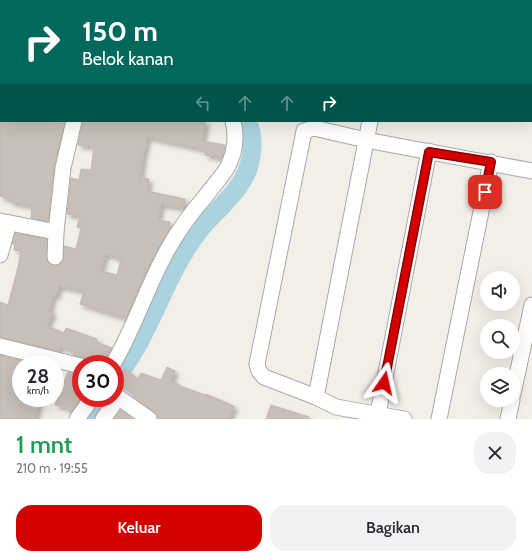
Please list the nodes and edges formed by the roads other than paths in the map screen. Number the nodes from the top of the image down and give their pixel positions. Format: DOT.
graph roads {
  1 [pos="74,122"];
  2 [pos="233,122"];
  3 [pos="370,122"];
  4 [pos="366,140"];
  5 [pos="429,152"];
  6 [pos="491,162"];
  7 [pos="532,170"];
  8 [pos="4,222"];
  9 [pos="56,232"];
  10 [pos="0,254"];
  11 [pos="55,258"];
  12 [pos="532,305"];
  13 [pos="0,346"];
  14 [pos="117,355"];
  15 [pos="72,364"];
  16 [pos="519,367"];
  17 [pos="316,397"];
  18 [pos="124,402"];
  19 [pos="86,407"];
  20 [pos="110,407"];
  21 [pos="511,407"];
  22 [pos="378,414"];
  23 [pos="77,419"];
  24 [pos="103,419"];
  25 [pos="148,419"];
  26 [pos="404,419"];
  27 [pos="439,419"];
  28 [pos="508,419"];
  1 -- 9 [label="street"];
  2 -- 14 [label="street"];
  3 -- 4 [label="street"];
  4 -- 5 [label="street"];
  4 -- 17 [label="street"];
  4 -- 17 [label="street"];
  5 -- 6 [label="street"];
  5 -- 22 [label="street"];
  6 -- 7 [label="street"];
  6 -- 27 [label="street"];
  8 -- 9 [label="street"];
  8 -- 10 [label="street"];
  9 -- 11 [label="street"];
  12 -- 16 [label="street"];
  13 -- 15 [label="street"];
  17 -- 22 [label="street"];
  18 -- 25 [label="street"];
  19 -- 23 [label="street"];
  20 -- 24 [label="street"];
  21 -- 28 [label="street"];
  22 -- 26 [label="street"];
}
